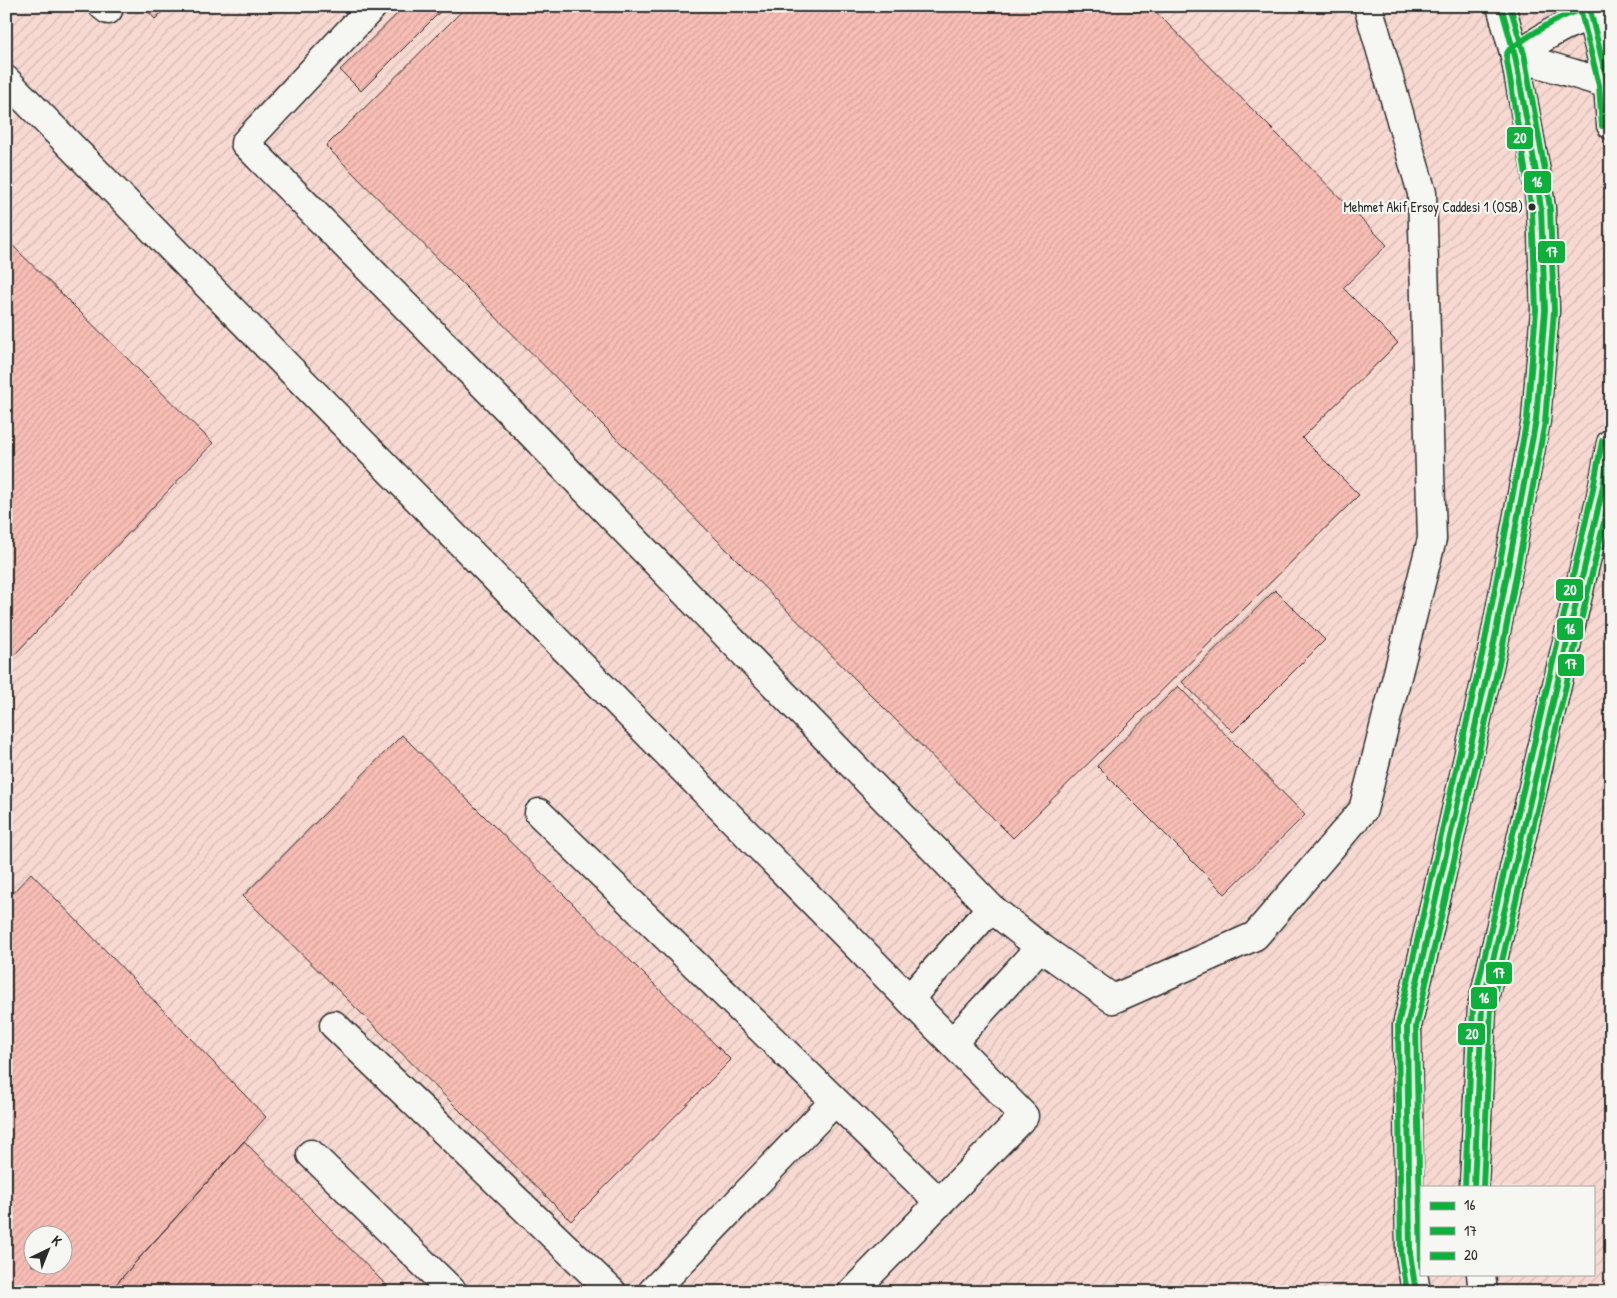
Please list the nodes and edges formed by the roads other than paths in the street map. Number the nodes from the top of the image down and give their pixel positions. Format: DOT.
graph roads {
  1 [pos="373,6"];
  2 [pos="1368,6"];
  3 [pos="1501,6"];
  4 [pos="1597,12"];
  5 [pos="1515,56"];
  6 [pos="6,80"];
  7 [pos="1609,85"];
  8 [pos="1611,125"];
  9 [pos="1611,443"];
  10 [pos="539,813"];
  11 [pos="991,908"];
  12 [pos="1040,947"];
  13 [pos="909,999"];
  14 [pos="334,1025"];
  15 [pos="952,1043"];
  16 [pos="835,1101"];
  17 [pos="311,1154"];
  18 [pos="1474,1186"];
  19 [pos="940,1203"];
  20 [pos="1481,1276"];
  21 [pos="453,1292"];
  22 [pos="612,1292"];
  23 [pos="652,1292"];
  24 [pos="852,1292"];
  25 [pos="1416,1292"];
  26 [pos="1483,1292"];
  1 -- 11 [label="street"];
  2 -- 12 [label="street"];
  3 -- 5 [label="street"];
  4 -- 5 [label="street"];
  4 -- 7 [label="street"];
  5 -- 7 [label="street"];
  5 -- 25 [label="street"];
  6 -- 13 [label="street"];
  7 -- 8 [label="street"];
  9 -- 18 [label="street"];
  10 -- 16 [label="street"];
  11 -- 12 [label="street"];
  11 -- 13 [label="street"];
  12 -- 15 [label="street"];
  13 -- 15 [label="street"];
  14 -- 22 [label="street"];
  15 -- 19 [label="street"];
  16 -- 19 [label="street"];
  16 -- 23 [label="street"];
  17 -- 21 [label="street"];
  19 -- 24 [label="street"];
  20 -- 26 [label="street"];
}
